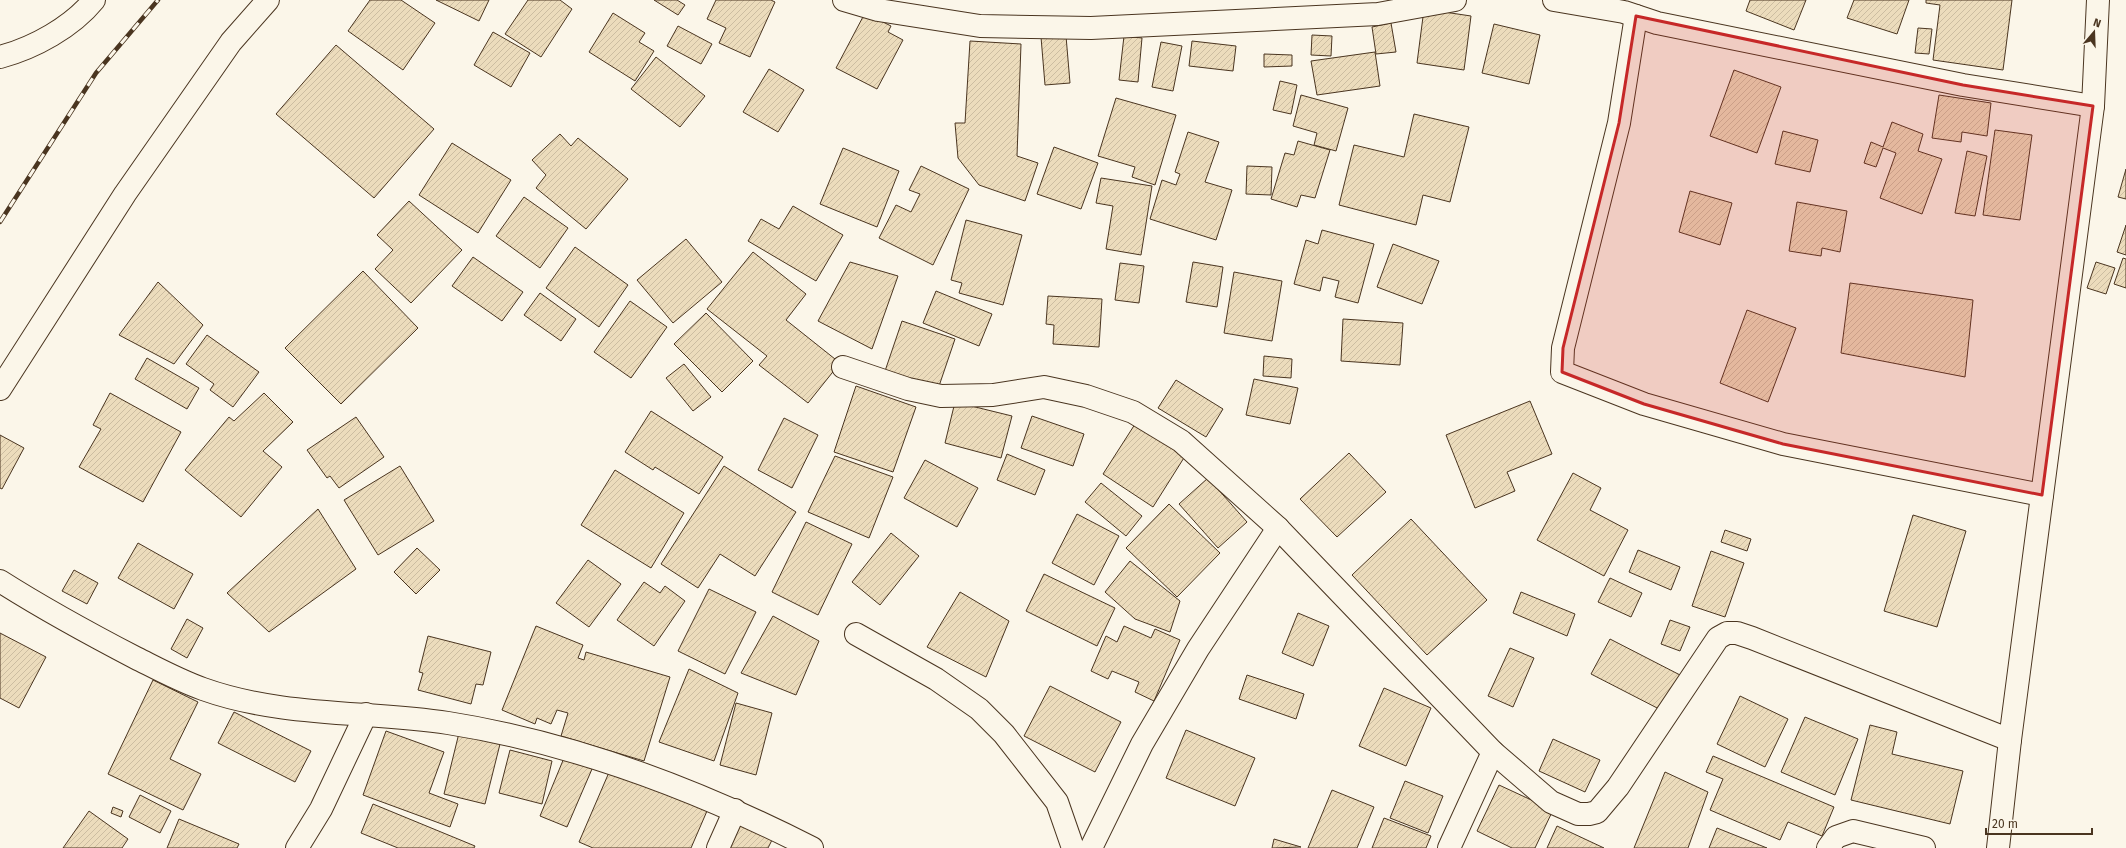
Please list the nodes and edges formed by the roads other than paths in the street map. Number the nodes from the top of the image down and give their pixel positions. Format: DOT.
graph roads {
  1 [pos="94,0"];
  2 [pos="268,0"];
  3 [pos="844,0"];
  4 [pos="1455,0"];
  5 [pos="1554,0"];
  6 [pos="2098,0"];
  7 [pos="1636,16"];
  8 [pos="0,57"];
  9 [pos="2093,106"];
  10 [pos="843,367"];
  11 [pos="0,389"];
  12 [pos="2042,495"];
  13 [pos="1278,528"];
  14 [pos="0,581"];
  15 [pos="856,634"];
  16 [pos="366,714"];
  17 [pos="2010,740"];
  18 [pos="1493,752"];
  19 [pos="735,810"];
  20 [pos="297,848"];
  21 [pos="718,848"];
  22 [pos="812,848"];
  23 [pos="1073,848"];
  24 [pos="1091,848"];
  25 [pos="1449,848"];
  26 [pos="1828,848"];
  27 [pos="1924,848"];
  28 [pos="1998,848"];
  1 -- 8 [label="street"];
  2 -- 11 [label="street"];
  3 -- 4 [label="street"];
  5 -- 7 [label="street"];
  6 -- 9 [label="street"];
  7 -- 9 [label="street"];
  7 -- 12 [label="street"];
  9 -- 12 [label="street"];
  10 -- 13 [label="street"];
  12 -- 17 [label="street"];
  13 -- 18 [label="street"];
  13 -- 24 [label="street"];
  14 -- 16 [label="street"];
  15 -- 23 [label="street"];
  16 -- 19 [label="street"];
  16 -- 20 [label="street"];
  17 -- 18 [label="street"];
  17 -- 28 [label="street"];
  18 -- 25 [label="street"];
  19 -- 21 [label="street"];
  19 -- 22 [label="street"];
  26 -- 27 [label="street"];
}
